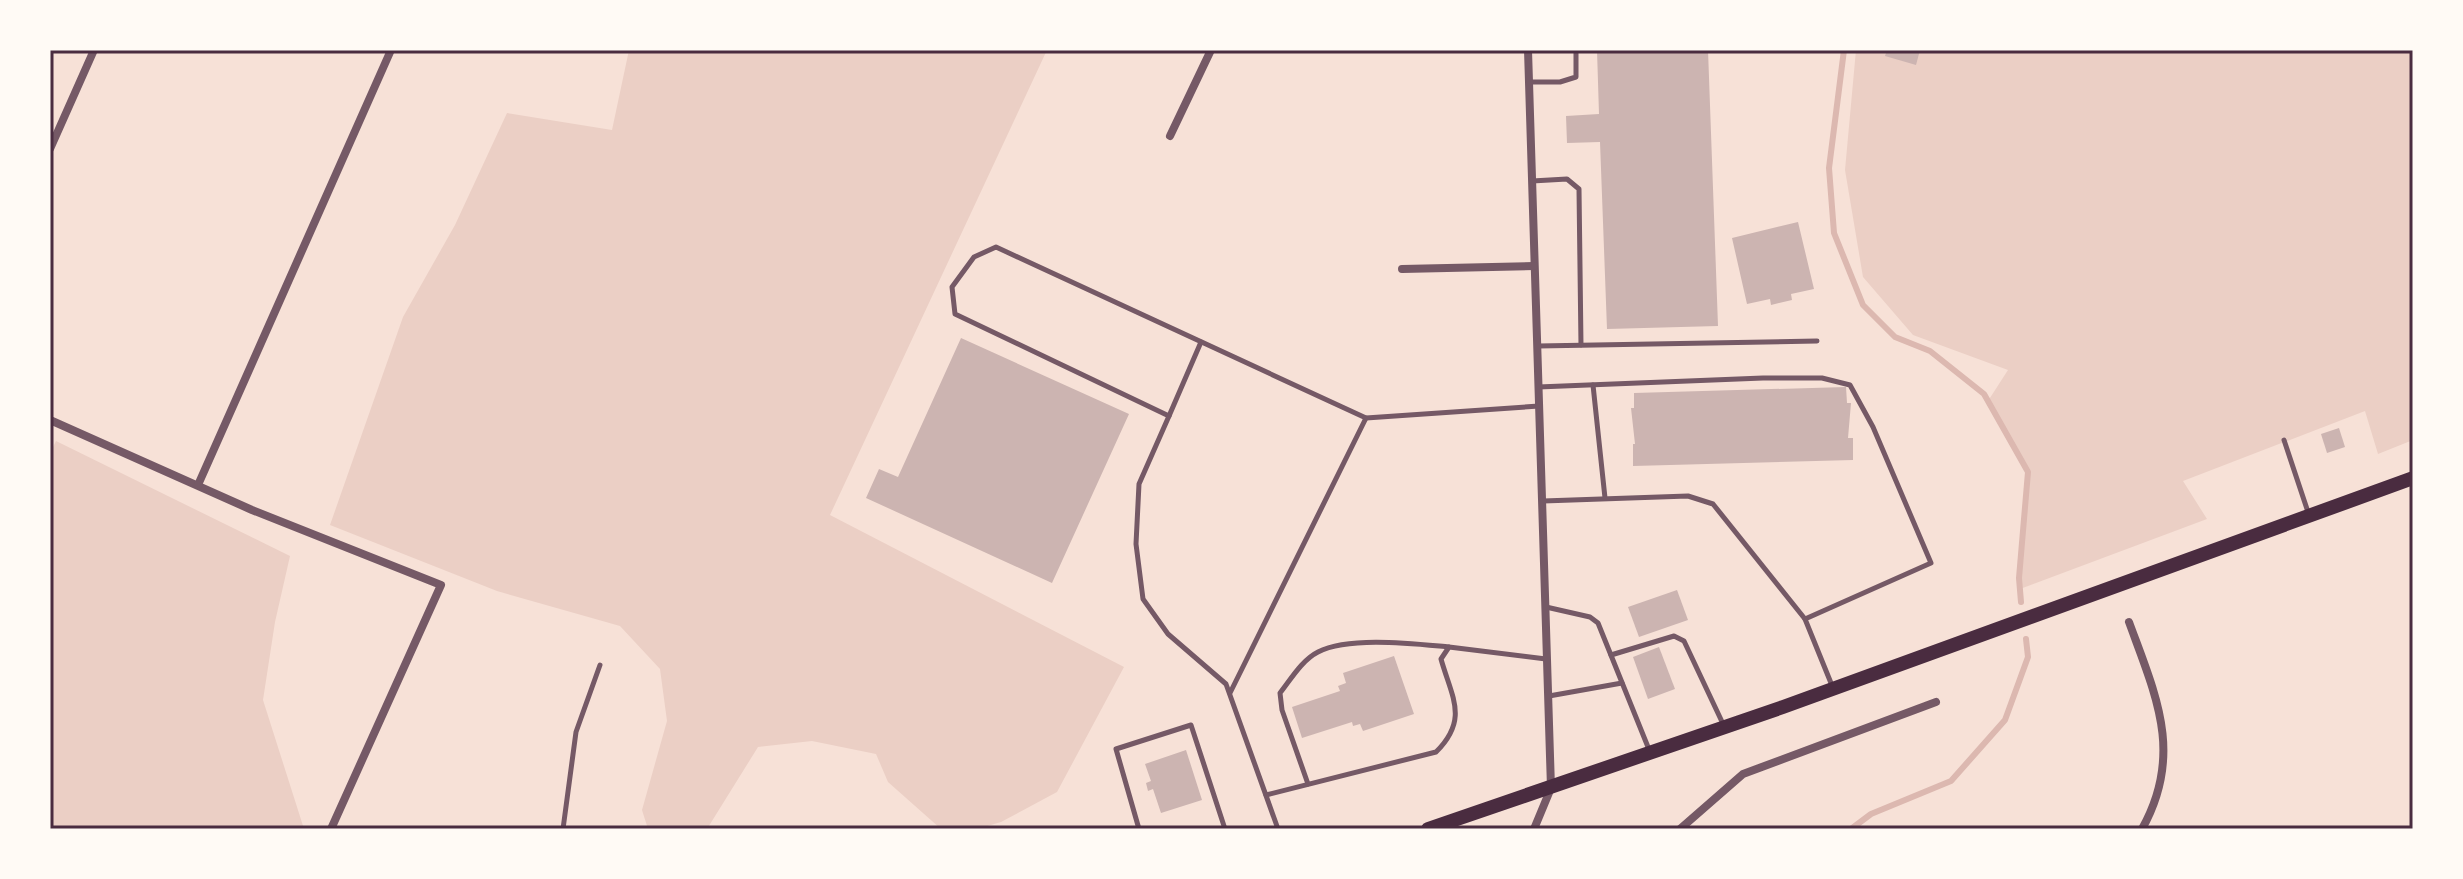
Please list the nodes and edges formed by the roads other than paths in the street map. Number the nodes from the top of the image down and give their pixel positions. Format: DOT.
graph roads {
  1 [pos="94,50"];
  2 [pos="391,50"];
  3 [pos="1211,50"];
  4 [pos="1528,50"];
  5 [pos="1576,50"];
  6 [pos="1529,82"];
  7 [pos="1170,136"];
  8 [pos="50,149"];
  9 [pos="1532,181"];
  10 [pos="1534,266"];
  11 [pos="1402,269"];
  12 [pos="1817,341"];
  13 [pos="1201,342"];
  14 [pos="1581,345"];
  15 [pos="1537,346"];
  16 [pos="1593,385"];
  17 [pos="1538,387"];
  18 [pos="1539,406"];
  19 [pos="1169,416"];
  20 [pos="1366,418"];
  21 [pos="50,420"];
  22 [pos="2284,440"];
  23 [pos="2413,478"];
  24 [pos="198,485"];
  25 [pos="1605,498"];
  26 [pos="1542,501"];
  27 [pos="2310,517"];
  28 [pos="1545,607"];
  29 [pos="1805,619"];
  30 [pos="2129,622"];
  31 [pos="1449,647"];
  32 [pos="1611,655"];
  33 [pos="1546,659"];
  34 [pos="600,665"];
  35 [pos="1622,683"];
  36 [pos="1833,689"];
  37 [pos="1230,694"];
  38 [pos="1548,696"];
  39 [pos="1936,702"];
  40 [pos="1724,728"];
  41 [pos="1651,753"];
  42 [pos="1308,784"];
  43 [pos="1551,788"];
  44 [pos="1266,795"];
  45 [pos="331,829"];
  46 [pos="563,829"];
  47 [pos="1139,829"];
  48 [pos="1225,829"];
  49 [pos="1278,829"];
  50 [pos="1428,829"];
  51 [pos="1534,829"];
  52 [pos="1680,829"];
  53 [pos="2142,829"];
  1 -- 8 [label="street"];
  2 -- 24 [label="street"];
  3 -- 7 [label="street"];
  4 -- 6 [label="street"];
  5 -- 6 [label="lane"];
  6 -- 9 [label="street"];
  9 -- 10 [label="street"];
  9 -- 14 [label="lane"];
  10 -- 11 [label="street"];
  10 -- 15 [label="street"];
  12 -- 14 [label="lane"];
  13 -- 19 [label="lane"];
  13 -- 19 [label="lane"];
  13 -- 20 [label="lane"];
  14 -- 15 [label="lane"];
  15 -- 17 [label="street"];
  16 -- 17 [label="lane"];
  16 -- 25 [label="lane"];
  16 -- 29 [label="lane"];
  17 -- 18 [label="street"];
  18 -- 20 [label="lane"];
  18 -- 26 [label="street"];
  19 -- 37 [label="lane"];
  20 -- 37 [label="lane"];
  21 -- 24 [label="street"];
  22 -- 27 [label="lane"];
  23 -- 27 [label="main road"];
  24 -- 45 [label="street"];
  25 -- 26 [label="lane"];
  25 -- 29 [label="lane"];
  26 -- 28 [label="street"];
  27 -- 36 [label="main road"];
  28 -- 32 [label="lane"];
  28 -- 33 [label="street"];
  29 -- 36 [label="lane"];
  30 -- 53 [label="street"];
  31 -- 33 [label="lane"];
  31 -- 42 [label="lane"];
  31 -- 42 [label="lane"];
  32 -- 35 [label="lane"];
  32 -- 40 [label="lane"];
  33 -- 38 [label="street"];
  34 -- 46 [label="lane"];
  35 -- 38 [label="lane"];
  35 -- 41 [label="lane"];
  36 -- 40 [label="main road"];
  37 -- 44 [label="lane"];
  38 -- 43 [label="street"];
  39 -- 52 [label="street"];
  40 -- 41 [label="main road"];
  41 -- 43 [label="main road"];
  42 -- 44 [label="lane"];
  43 -- 50 [label="main road"];
  43 -- 51 [label="street"];
  44 -- 49 [label="lane"];
  47 -- 48 [label="lane"];
}
